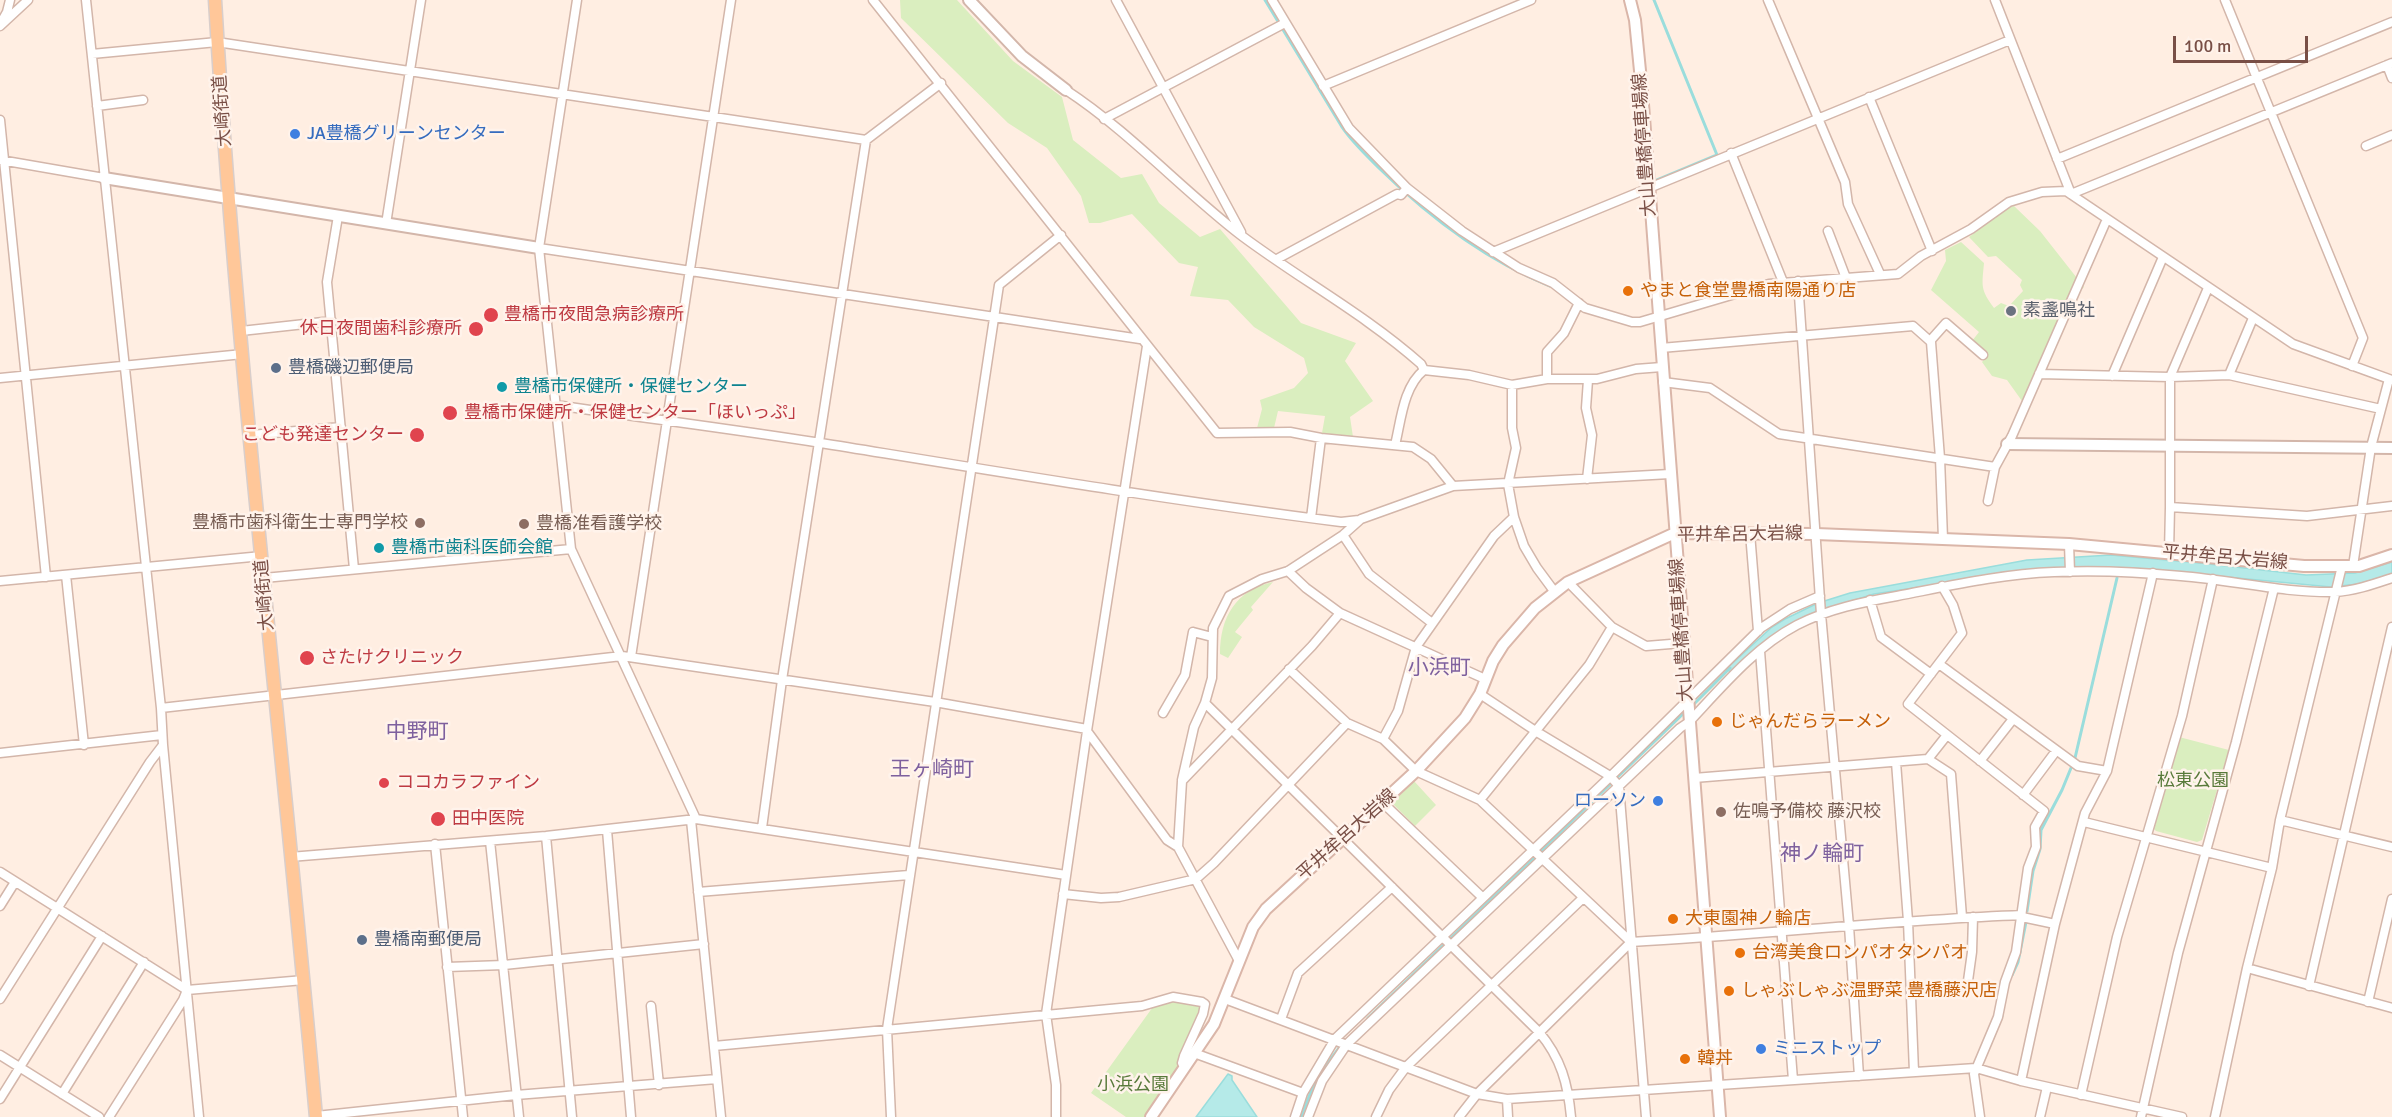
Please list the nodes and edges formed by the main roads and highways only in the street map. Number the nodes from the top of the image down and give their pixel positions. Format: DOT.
graph roads {
  1 [pos="215,0"];
  2 [pos="969,0"];
  3 [pos="1630,0"];
  4 [pos="1066,90"];
  5 [pos="104,178"];
  6 [pos="230,199"];
  7 [pos="539,248"];
  8 [pos="2007,444"];
  9 [pos="2392,448"];
  10 [pos="1675,533"];
  11 [pos="2392,555"];
  12 [pos="316,1117"];
  13 [pos="1151,1117"];
  14 [pos="1720,1117"];
  1 -- 6 [label="main road, 大崎街道"];
  2 -- 4 [label="main road"];
  3 -- 10 [label="main road, 大山豊橋停車場線"];
  5 -- 6 [label="main road"];
  6 -- 7 [label="main road"];
  6 -- 12 [label="main road, 大崎街道"];
  8 -- 9 [label="main road"];
  10 -- 11 [label="main road, 平井牟呂大岩線"];
  10 -- 13 [label="main road, 平井牟呂大岩線"];
  10 -- 14 [label="main road, 大山豊橋停車場線"];
}
